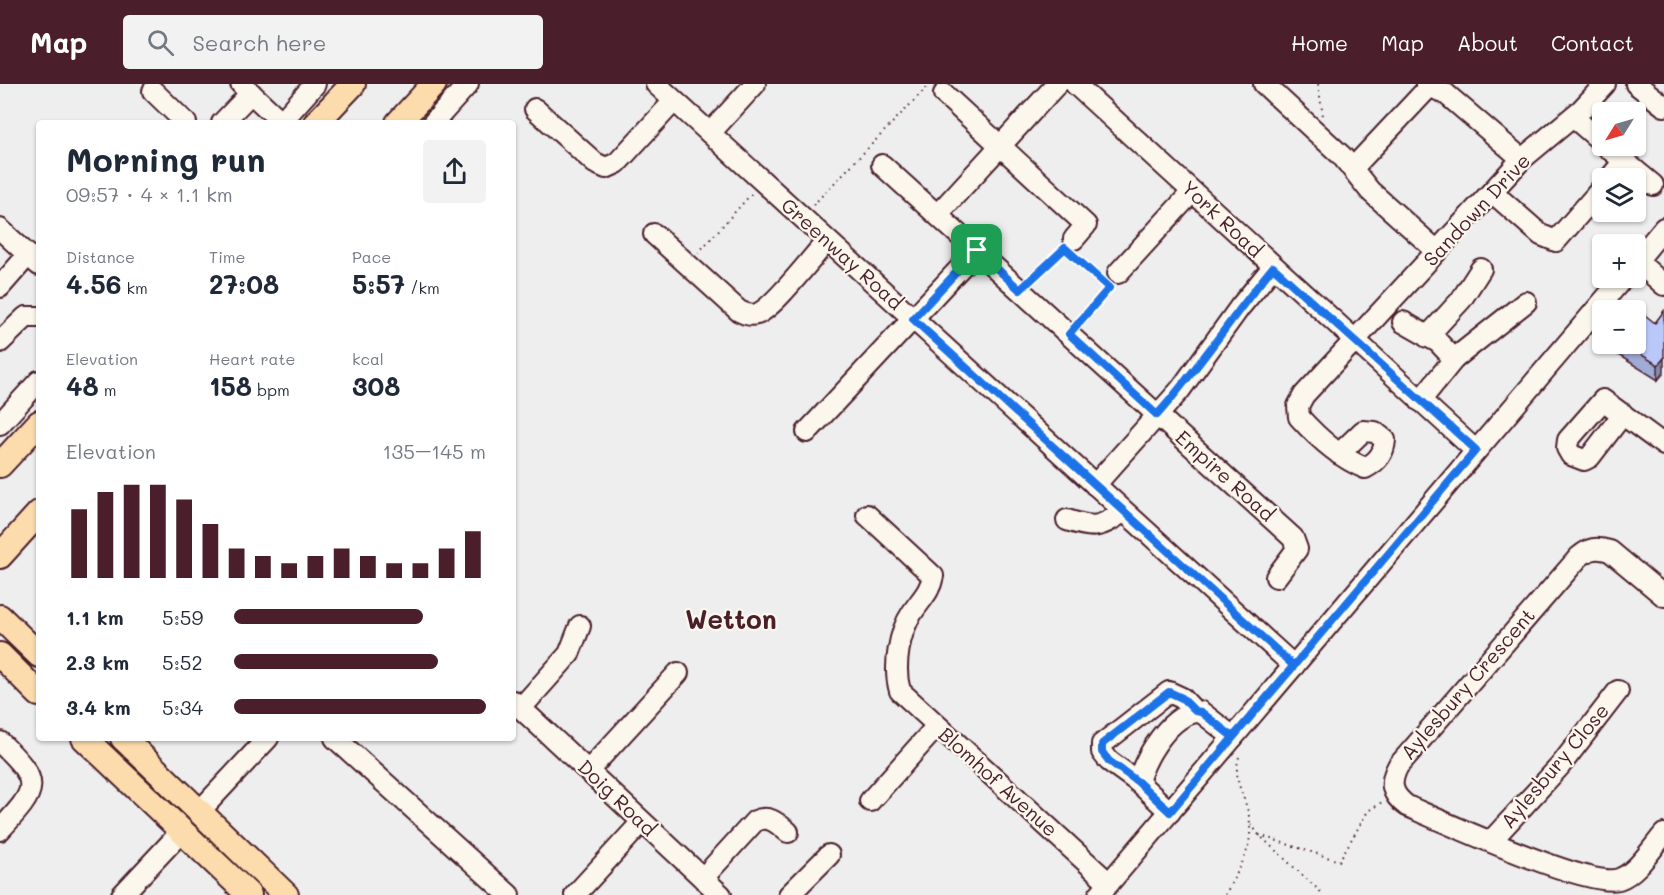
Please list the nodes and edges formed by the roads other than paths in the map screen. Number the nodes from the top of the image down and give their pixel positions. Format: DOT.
graph roads {
  1 [pos="315,84"];
  2 [pos="353,84"];
  3 [pos="434,84"];
  4 [pos="468,84"];
  5 [pos="656,84"];
  6 [pos="755,84"];
  7 [pos="1057,84"];
  8 [pos="1075,84"];
  9 [pos="1264,84"];
  10 [pos="1605,84"];
  11 [pos="1636,84"];
  12 [pos="1428,85"];
  13 [pos="246,88"];
  14 [pos="937,89"];
  15 [pos="153,91"];
  16 [pos="674,101"];
  17 [pos="1664,106"];
  18 [pos="535,109"];
  19 [pos="1573,117"];
  20 [pos="183,120"];
  21 [pos="224,120"];
  22 [pos="281,120"];
  23 [pos="285,120"];
  24 [pos="319,120"];
  25 [pos="401,120"];
  26 [pos="436,120"];
  27 [pos="710,133"];
  28 [pos="1592,133"];
  29 [pos="1000,146"];
  30 [pos="1618,156"];
  31 [pos="1522,159"];
  32 [pos="1624,161"];
  33 [pos="882,165"];
  34 [pos="1353,168"];
  35 [pos="1618,168"];
  36 [pos="1653,185"];
  37 [pos="1192,192"];
  38 [pos="1492,192"];
  39 [pos="1592,200"];
  40 [pos="938,214"];
  41 [pos="1664,228"];
  42 [pos="0,229"];
  43 [pos="654,234"];
  44 [pos="827,241"];
  45 [pos="1069,243"];
  46 [pos="977,250"];
  47 [pos="1646,250"];
  48 [pos="1437,251"];
  49 [pos="33,260"];
  50 [pos="1273,267"];
  51 [pos="1481,269"];
  52 [pos="1646,270"];
  53 [pos="1118,273"];
  54 [pos="1664,285"];
  55 [pos="0,287"];
  56 [pos="1614,288"];
  57 [pos="1526,302"];
  58 [pos="36,317"];
  59 [pos="913,319"];
  60 [pos="1403,322"];
  61 [pos="1427,337"];
  62 [pos="0,342"];
  63 [pos="1354,342"];
  64 [pos="1454,359"];
  65 [pos="36,384"];
  66 [pos="1420,401"];
  67 [pos="1623,414"];
  68 [pos="1157,415"];
  69 [pos="0,424"];
  70 [pos="36,426"];
  71 [pos="807,432"];
  72 [pos="1664,446"];
  73 [pos="1476,450"];
  74 [pos="1339,454"];
  75 [pos="0,465"];
  76 [pos="1095,485"];
  77 [pos="1123,512"];
  78 [pos="867,514"];
  79 [pos="36,516"];
  80 [pos="1067,520"];
  81 [pos="0,556"];
  82 [pos="1276,577"];
  83 [pos="1664,596"];
  84 [pos="0,617"];
  85 [pos="580,626"];
  86 [pos="36,652"];
  87 [pos="0,655"];
  88 [pos="1294,666"];
  89 [pos="678,673"];
  90 [pos="36,691"];
  91 [pos="1618,691"];
  92 [pos="1161,696"];
  93 [pos="517,705"];
  94 [pos="1195,711"];
  95 [pos="1177,721"];
  96 [pos="937,726"];
  97 [pos="87,741"];
  98 [pos="126,741"];
  99 [pos="265,741"];
  100 [pos="338,741"];
  101 [pos="0,742"];
  102 [pos="1236,746"];
  103 [pos="589,770"];
  104 [pos="1138,782"];
  105 [pos="870,801"];
  106 [pos="1170,812"];
  107 [pos="198,813"];
  108 [pos="642,822"];
  109 [pos="0,830"];
  110 [pos="181,832"];
  111 [pos="788,832"];
  112 [pos="1664,834"];
  113 [pos="1491,841"];
  114 [pos="829,855"];
  115 [pos="703,878"];
  116 [pos="1104,889"];
  117 [pos="122,895"];
  118 [pos="249,895"];
  119 [pos="286,895"];
  120 [pos="509,895"];
  121 [pos="575,895"];
  122 [pos="722,895"];
  123 [pos="789,895"];
  1 -- 23 [label="street"];
  2 -- 24 [label="main road"];
  3 -- 25 [label="main road"];
  4 -- 26 [label="street"];
  5 -- 16 [label="street, Greenway Road"];
  6 -- 27 [label="street"];
  7 -- 29 [label="street"];
  8 -- 37 [label="street, York Road"];
  9 -- 34 [label="street"];
  10 -- 19 [label="street, Sandown Drive"];
  11 -- 17 [label="street"];
  12 -- 31 [label="street"];
  12 -- 34 [label="street"];
  13 -- 21 [label="street"];
  13 -- 22 [label="street"];
  14 -- 29 [label="street"];
  15 -- 20 [label="street"];
  16 -- 18 [label="street"];
  16 -- 27 [label="street, Greenway Road"];
  19 -- 28 [label="street"];
  19 -- 31 [label="street, Sandown Drive"];
  27 -- 44 [label="street, Greenway Road"];
  29 -- 40 [label="street"];
  29 -- 45 [label="street"];
  30 -- 32 [label="street"];
  31 -- 38 [label="street, Sandown Drive"];
  32 -- 35 [label="street"];
  32 -- 36 [label="street"];
  33 -- 40 [label="street, Empire Road"];
  34 -- 48 [label="street"];
  37 -- 50 [label="street, York Road"];
  37 -- 53 [label="street"];
  38 -- 39 [label="street"];
  38 -- 48 [label="street, Sandown Drive"];
  40 -- 46 [label="street, Empire Road"];
  41 -- 47 [label="street"];
  42 -- 49 [label="street"];
  43 -- 44 [label="street"];
  44 -- 59 [label="street, Greenway Road"];
  46 -- 59 [label="street"];
  46 -- 68 [label="street, Empire Road"];
  48 -- 63 [label="street, Sandown Drive"];
  49 -- 55 [label="street"];
  50 -- 63 [label="street, York Road"];
  50 -- 68 [label="street"];
  51 -- 61 [label="street"];
  52 -- 54 [label="street"];
  56 -- 73 [label="street"];
  57 -- 64 [label="street"];
  58 -- 62 [label="street"];
  59 -- 71 [label="street"];
  59 -- 76 [label="street, Greenway Road"];
  60 -- 61 [label="street"];
  61 -- 64 [label="street"];
  63 -- 66 [label="street, York Road"];
  63 -- 74 [label="street, Sandown Drive"];
  64 -- 66 [label="street"];
  65 -- 69 [label="street"];
  66 -- 73 [label="street, York Road"];
  67 -- 72 [label="street"];
  68 -- 76 [label="street"];
  68 -- 82 [label="street, Empire Road"];
  70 -- 75 [label="main road"];
  73 -- 88 [label="street"];
  76 -- 77 [label="street, Greenway Road"];
  77 -- 80 [label="street"];
  77 -- 88 [label="street, Greenway Road"];
  78 -- 96 [label="street, Blomhof Avenue"];
  79 -- 81 [label="main road"];
  83 -- 113 [label="street, Aylesbury Crescent"];
  84 -- 86 [label="main road"];
  85 -- 93 [label="street"];
  87 -- 90 [label="main road"];
  88 -- 102 [label="street"];
  89 -- 103 [label="street"];
  91 -- 113 [label="street, Aylesbury Close"];
  92 -- 94 [label="street"];
  92 -- 95 [label="street"];
  92 -- 104 [label="street"];
  93 -- 103 [label="street, Doig Road"];
  94 -- 95 [label="street"];
  94 -- 102 [label="street"];
  95 -- 104 [label="street"];
  96 -- 105 [label="street"];
  96 -- 116 [label="street, Blomhof Avenue"];
  97 -- 110 [label="main road"];
  98 -- 107 [label="main road"];
  99 -- 107 [label="street"];
  100 -- 120 [label="street"];
  101 -- 109 [label="street"];
  102 -- 106 [label="street"];
  103 -- 108 [label="street, Doig Road"];
  104 -- 106 [label="street"];
  106 -- 116 [label="street"];
  107 -- 119 [label="main road"];
  108 -- 115 [label="street, Doig Road"];
  108 -- 121 [label="street"];
  110 -- 117 [label="street"];
  110 -- 118 [label="main road"];
  111 -- 115 [label="street"];
  112 -- 113 [label="street"];
  114 -- 123 [label="street"];
  115 -- 122 [label="street, Doig Road"];
}
